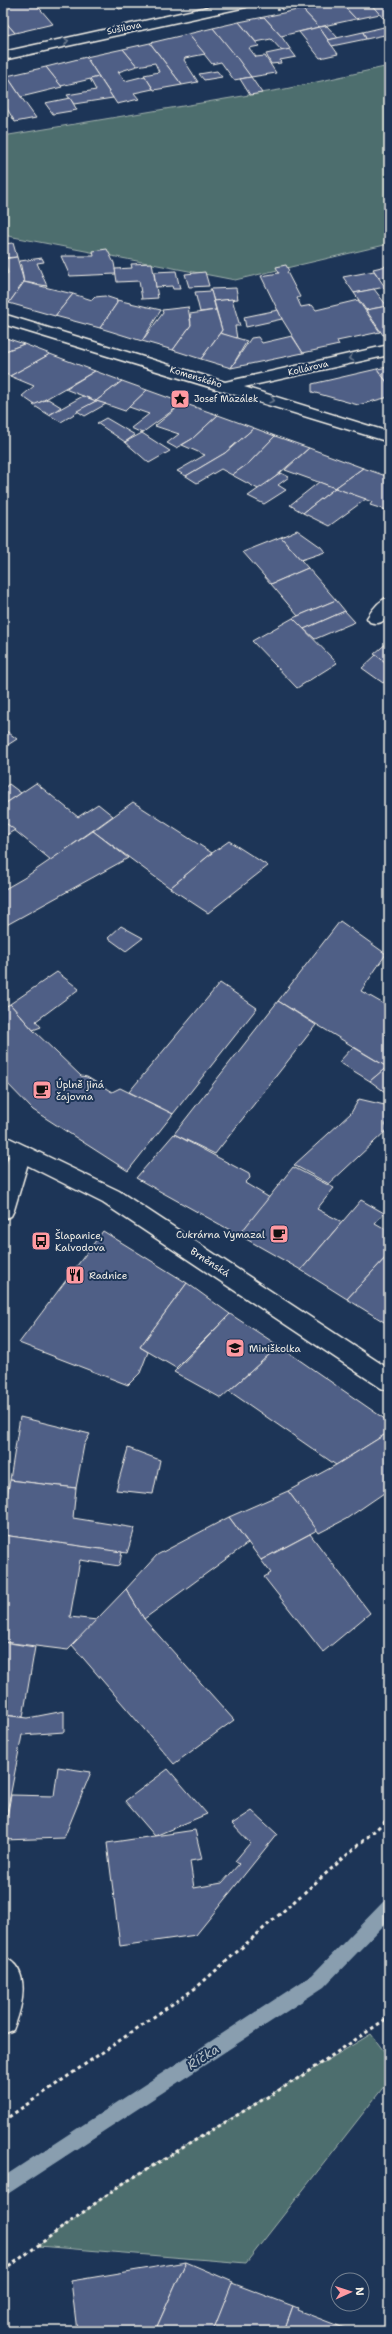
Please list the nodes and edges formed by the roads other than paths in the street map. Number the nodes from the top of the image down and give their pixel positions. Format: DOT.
graph roads {
  1 [pos="246,3"];
  2 [pos="3,56"];
  3 [pos="3,319"];
  4 [pos="389,350"];
  5 [pos="227,386"];
  6 [pos="389,437"];
  7 [pos="389,604"];
  8 [pos="376,618"];
  9 [pos="12,1148"];
  10 [pos="3,1210"];
  11 [pos="389,1381"];
  12 [pos="3,1970"];
  13 [pos="3,2020"];
  2 -- 1 [label="street, Sušilova, one-way"];
  3 -- 5 [label="street, Komenského, one-way"];
  4 -- 5 [label="street, Kollárova, one-way"];
  5 -- 6 [label="street, Komenského, one-way"];
  7 -- 8 [label="street"];
  9 -- 10 [label="street"];
  9 -- 11 [label="street, Brněnská"];
  12 -- 13 [label="street"];
}
